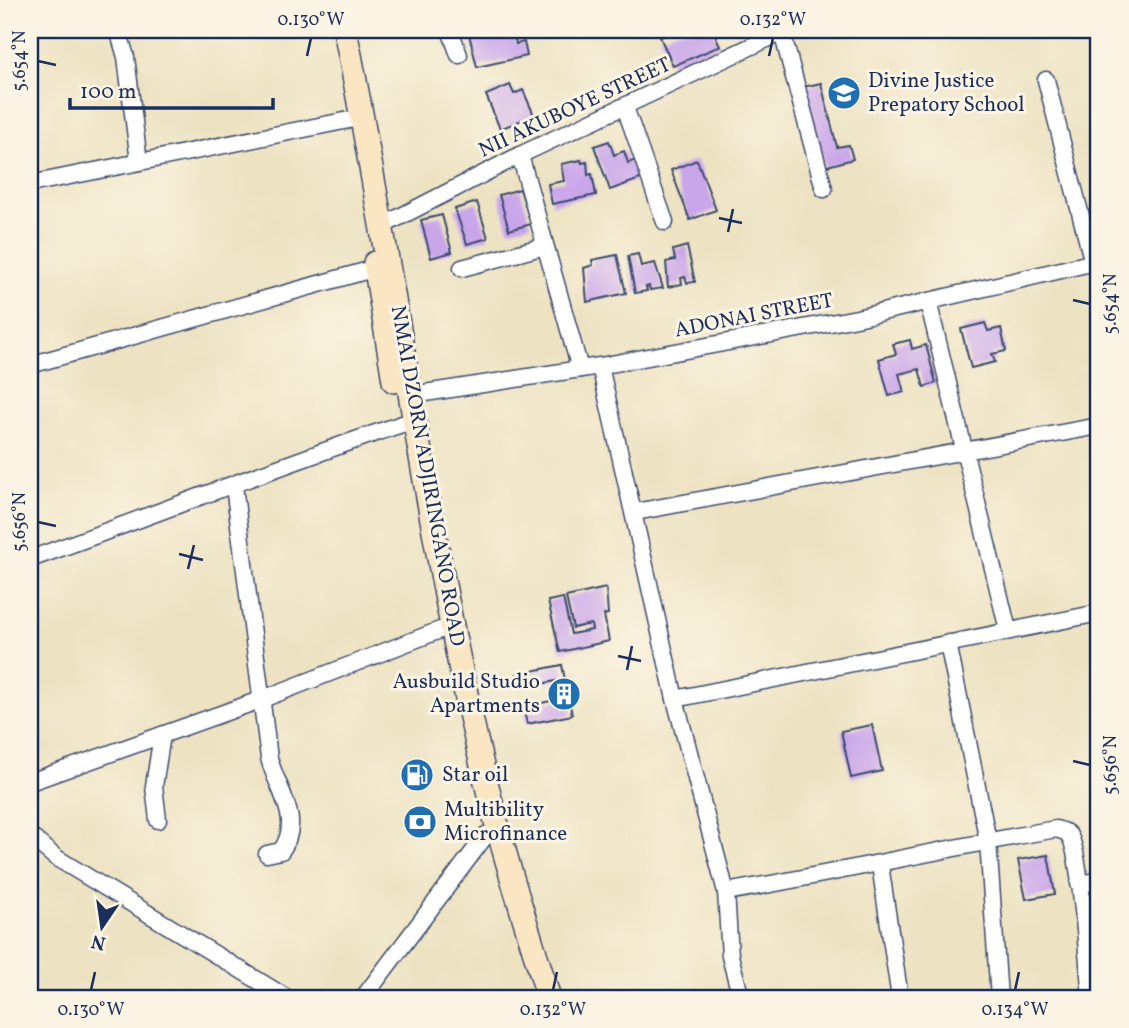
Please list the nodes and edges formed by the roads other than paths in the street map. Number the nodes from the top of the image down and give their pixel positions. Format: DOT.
graph roads {
  1 [pos="118,30"];
  2 [pos="332,30"];
  3 [pos="345,30"];
  4 [pos="450,30"];
  5 [pos="784,31"];
  6 [pos="459,55"];
  7 [pos="1046,80"];
  8 [pos="625,107"];
  9 [pos="349,120"];
  10 [pos="520,155"];
  11 [pos="139,162"];
  12 [pos="30,184"];
  13 [pos="824,189"];
  14 [pos="665,222"];
  15 [pos="382,226"];
  16 [pos="545,246"];
  17 [pos="1096,262"];
  18 [pos="376,268"];
  19 [pos="462,268"];
  20 [pos="928,301"];
  21 [pos="389,307"];
  22 [pos="30,365"];
  23 [pos="600,366"];
  24 [pos="580,369"];
  25 [pos="412,395"];
  26 [pos="402,424"];
  27 [pos="1099,426"];
  28 [pos="964,451"];
  29 [pos="234,486"];
  30 [pos="635,512"];
  31 [pos="30,559"];
  32 [pos="1099,613"];
  33 [pos="440,630"];
  34 [pos="1008,630"];
  35 [pos="948,643"];
  36 [pos="675,699"];
  37 [pos="260,700"];
  38 [pos="162,735"];
  39 [pos="30,782"];
  40 [pos="158,820"];
  41 [pos="486,835"];
  42 [pos="30,836"];
  43 [pos="988,841"];
  44 [pos="267,854"];
  45 [pos="880,865"];
  46 [pos="1099,881"];
  47 [pos="1079,884"];
  48 [pos="726,892"];
  49 [pos="287,998"];
  50 [pos="363,998"];
  51 [pos="535,998"];
  52 [pos="549,998"];
  53 [pos="741,998"];
  54 [pos="900,998"];
  55 [pos="999,998"];
  56 [pos="1091,998"];
  1 -- 11 [label="street"];
  2 -- 9 [label="main road, NMAI DZORN ADJIRINGANO ROAD"];
  3 -- 15 [label="main road, NMAI DZORN ADJIRINGANO ROAD"];
  4 -- 6 [label="street"];
  5 -- 8 [label="street, NII AKUBOYE STREET"];
  5 -- 13 [label="street"];
  7 -- 17 [label="street"];
  8 -- 10 [label="street, NII AKUBOYE STREET"];
  8 -- 14 [label="street"];
  9 -- 11 [label="street"];
  9 -- 18 [label="main road, NMAI DZORN ADJIRINGANO ROAD"];
  10 -- 15 [label="street, NII AKUBOYE STREET"];
  10 -- 16 [label="street"];
  11 -- 12 [label="street"];
  15 -- 21 [label="main road, NMAI DZORN ADJIRINGANO ROAD"];
  16 -- 19 [label="street"];
  16 -- 24 [label="street"];
  17 -- 20 [label="street, ADONAI STREET"];
  18 -- 21 [label="main road, NMAI DZORN ADJIRINGANO ROAD"];
  18 -- 22 [label="street"];
  20 -- 23 [label="street, ADONAI STREET"];
  20 -- 28 [label="street"];
  21 -- 25 [label="main road, NMAI DZORN ADJIRINGANO ROAD"];
  21 -- 26 [label="main road, NMAI DZORN ADJIRINGANO ROAD"];
  23 -- 24 [label="street, ADONAI STREET"];
  23 -- 30 [label="street"];
  24 -- 25 [label="street, ADONAI STREET"];
  25 -- 52 [label="main road, NMAI DZORN ADJIRINGANO ROAD"];
  26 -- 29 [label="street"];
  26 -- 33 [label="main road, NMAI DZORN ADJIRINGANO ROAD"];
  27 -- 28 [label="street"];
  28 -- 30 [label="street"];
  28 -- 34 [label="street"];
  29 -- 31 [label="street"];
  29 -- 37 [label="street"];
  30 -- 36 [label="street"];
  32 -- 34 [label="street"];
  33 -- 37 [label="street"];
  33 -- 41 [label="main road, NMAI DZORN ADJIRINGANO ROAD"];
  34 -- 35 [label="street"];
  35 -- 36 [label="street"];
  35 -- 43 [label="street"];
  36 -- 48 [label="street"];
  37 -- 38 [label="street"];
  37 -- 44 [label="street"];
  38 -- 39 [label="street"];
  38 -- 40 [label="street"];
  41 -- 50 [label="street"];
  41 -- 51 [label="main road, NMAI DZORN ADJIRINGANO ROAD"];
  42 -- 49 [label="street"];
  43 -- 45 [label="street"];
  43 -- 47 [label="street"];
  43 -- 55 [label="street"];
  45 -- 48 [label="street"];
  45 -- 54 [label="street"];
  46 -- 47 [label="street"];
  47 -- 56 [label="street"];
  48 -- 53 [label="street"];
}
